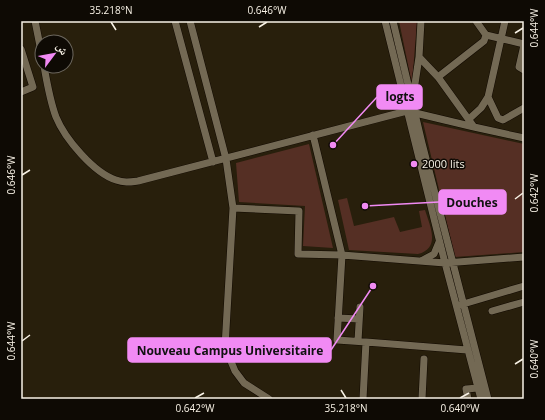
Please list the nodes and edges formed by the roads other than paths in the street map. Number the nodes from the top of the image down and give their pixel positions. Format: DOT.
graph roads {
  1 [pos="35,21"];
  2 [pos="175,21"];
  3 [pos="190,21"];
  4 [pos="385,21"];
  5 [pos="393,21"];
  6 [pos="421,21"];
  7 [pos="476,21"];
  8 [pos="505,21"];
  9 [pos="38,34"];
  10 [pos="486,35"];
  11 [pos="501,39"];
  12 [pos="524,45"];
  13 [pos="21,49"];
  14 [pos="419,57"];
  15 [pos="524,70"];
  16 [pos="46,74"];
  17 [pos="438,77"];
  18 [pos="21,92"];
  19 [pos="488,97"];
  20 [pos="412,101"];
  21 [pos="524,108"];
  22 [pos="407,111"];
  23 [pos="415,112"];
  24 [pos="469,119"];
  25 [pos="474,127"];
  26 [pos="314,135"];
  27 [pos="524,138"];
  28 [pos="226,159"];
  29 [pos="213,162"];
  30 [pos="233,208"];
  31 [pos="439,242"];
  32 [pos="342,255"];
  33 [pos="524,257"];
  34 [pos="420,261"];
  35 [pos="448,263"];
  36 [pos="524,286"];
  37 [pos="524,302"];
  38 [pos="459,305"];
  39 [pos="360,307"];
  40 [pos="492,312"];
  41 [pos="338,318"];
  42 [pos="359,319"];
  43 [pos="358,341"];
  44 [pos="366,342"];
  45 [pos="467,350"];
  46 [pos="424,359"];
  47 [pos="478,388"];
  48 [pos="269,399"];
  49 [pos="363,399"];
  50 [pos="422,399"];
  51 [pos="468,399"];
  52 [pos="481,399"];
  53 [pos="488,399"];
  1 -- 9 [label="lane"];
  2 -- 29 [label="lane"];
  3 -- 28 [label="lane"];
  4 -- 22 [label="lane"];
  5 -- 20 [label="lane"];
  6 -- 14 [label="lane"];
  7 -- 10 [label="lane"];
  8 -- 11 [label="lane"];
  10 -- 11 [label="lane"];
  10 -- 17 [label="lane"];
  11 -- 12 [label="lane"];
  11 -- 19 [label="lane"];
  12 -- 15 [label="lane"];
  13 -- 18 [label="lane"];
  14 -- 17 [label="lane"];
  14 -- 20 [label="lane"];
  16 -- 29 [label="lane"];
  17 -- 24 [label="lane"];
  19 -- 21 [label="lane"];
  19 -- 24 [label="lane"];
  20 -- 23 [label="lane"];
  22 -- 23 [label="lane"];
  22 -- 26 [label="lane"];
  22 -- 31 [label="lane"];
  23 -- 25 [label="lane"];
  23 -- 35 [label="lane"];
  24 -- 25 [label="lane"];
  25 -- 27 [label="lane"];
  26 -- 28 [label="lane"];
  26 -- 32 [label="lane"];
  28 -- 29 [label="lane"];
  28 -- 30 [label="lane"];
  30 -- 32 [label="lane"];
  30 -- 48 [label="lane"];
  31 -- 34 [label="lane"];
  31 -- 35 [label="lane"];
  32 -- 34 [label="lane"];
  32 -- 41 [label="lane"];
  33 -- 35 [label="lane"];
  34 -- 35 [label="lane"];
  35 -- 38 [label="lane"];
  36 -- 38 [label="lane"];
  37 -- 40 [label="lane"];
  38 -- 45 [label="lane"];
  38 -- 53 [label="lane"];
  39 -- 42 [label="lane"];
  41 -- 42 [label="lane"];
  41 -- 43 [label="lane"];
  42 -- 43 [label="lane"];
  43 -- 44 [label="lane"];
  44 -- 45 [label="lane"];
  44 -- 49 [label="lane"];
  45 -- 47 [label="lane"];
  46 -- 50 [label="lane"];
  47 -- 51 [label="lane"];
  47 -- 52 [label="lane"];
}
